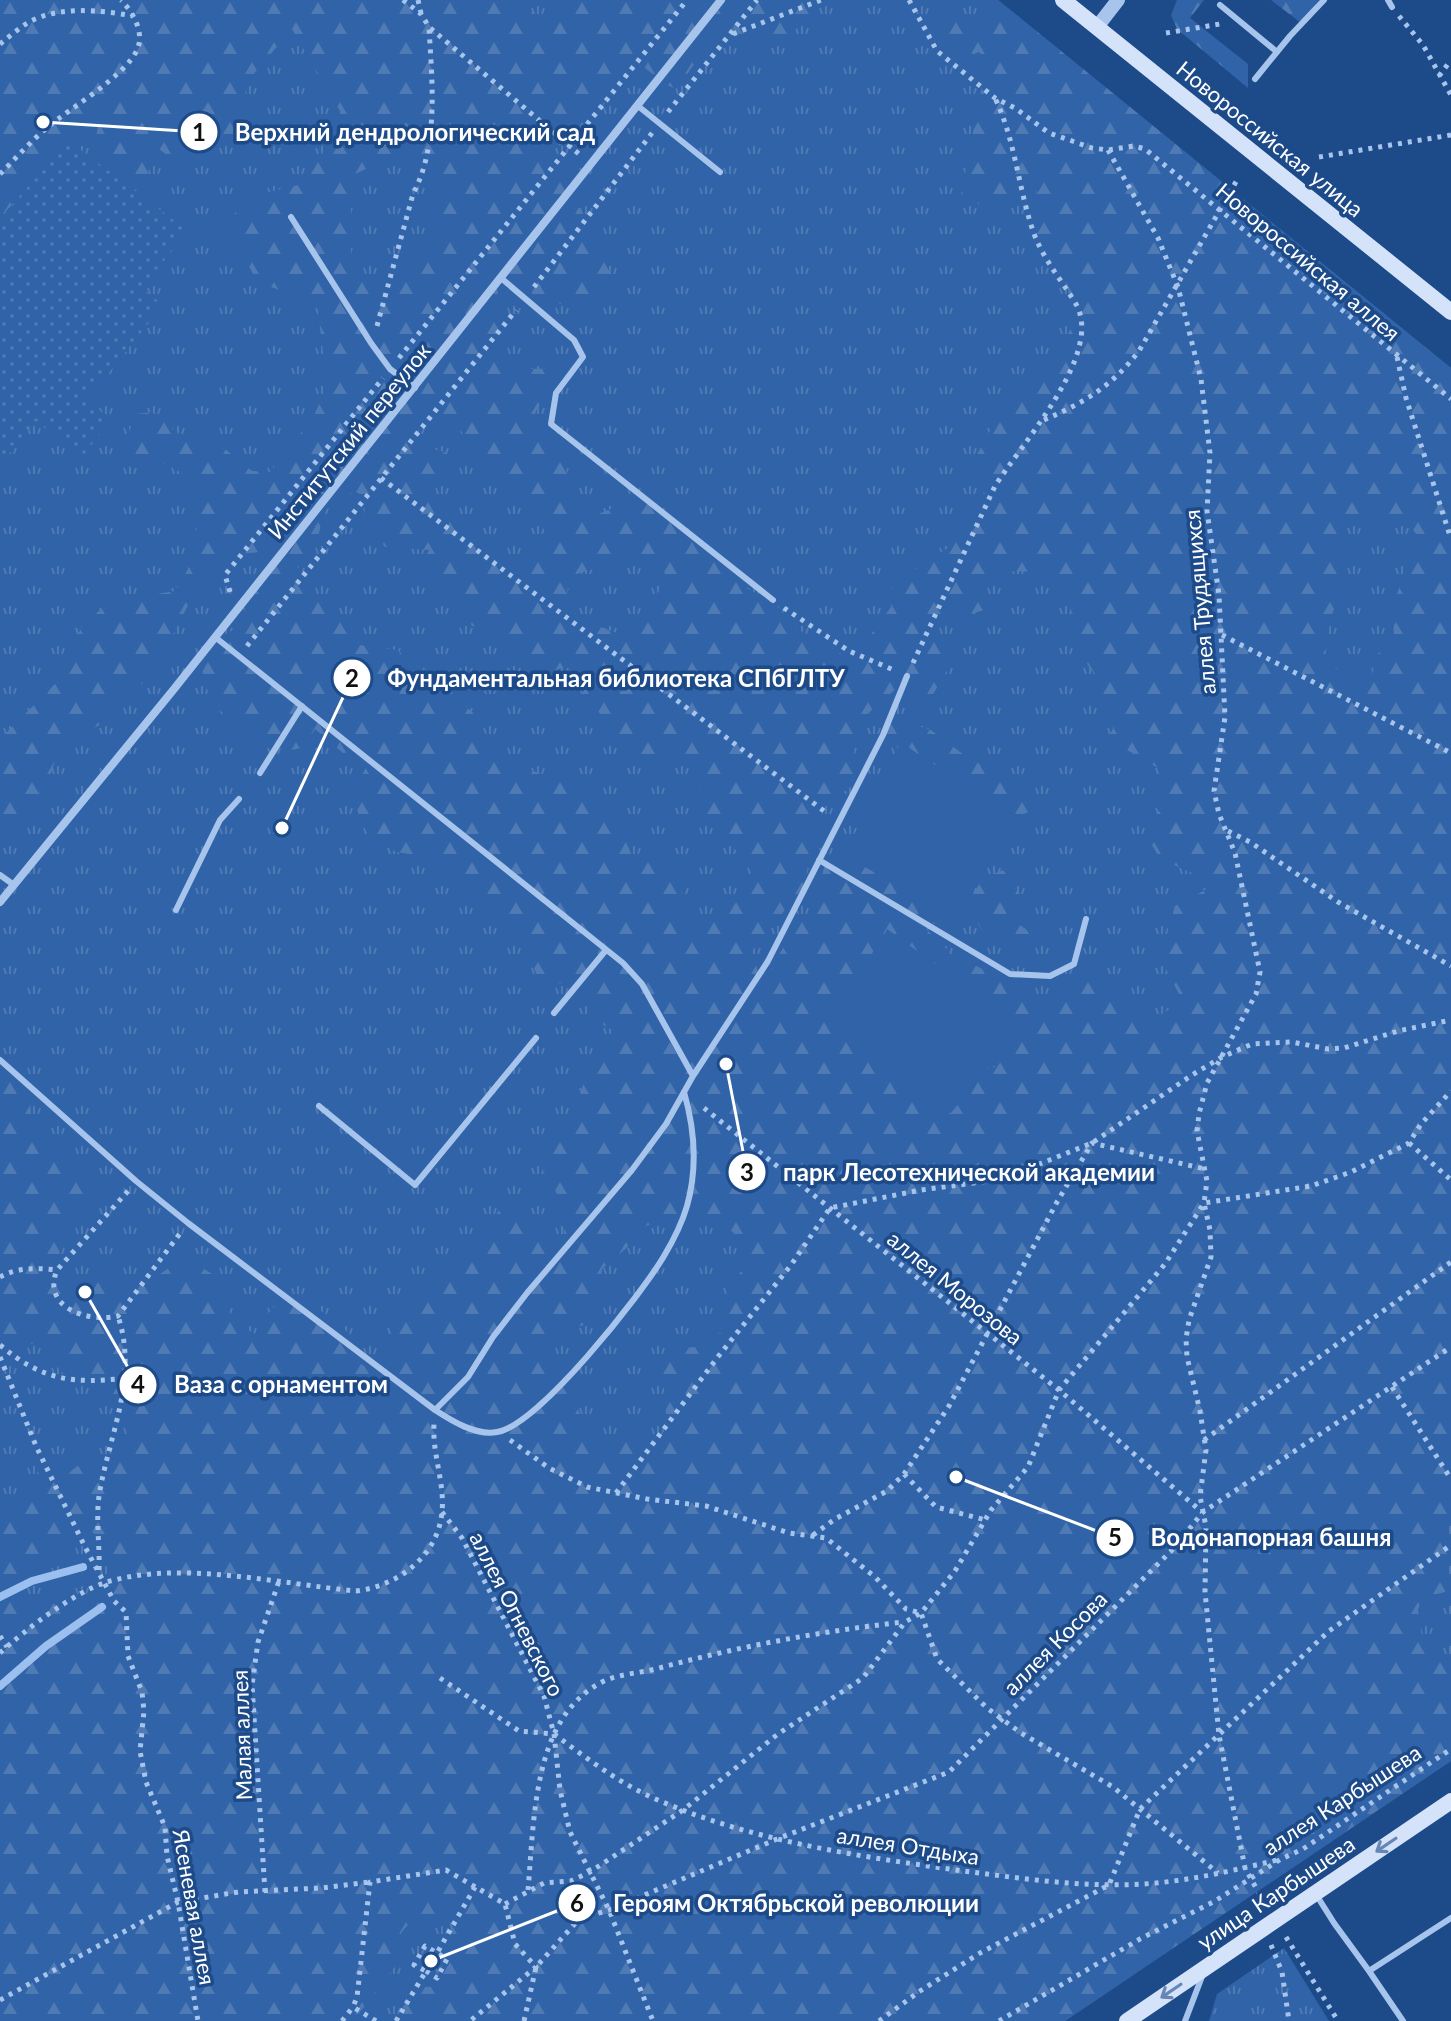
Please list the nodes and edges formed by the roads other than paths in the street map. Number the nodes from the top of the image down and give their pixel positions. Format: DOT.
graph roads {
  1 [pos="721,0"];
  2 [pos="1063,0"];
  3 [pos="1118,0"];
  4 [pos="1324,0"];
  5 [pos="1220,5"];
  6 [pos="1097,27"];
  7 [pos="1277,52"];
  8 [pos="1255,79"];
  9 [pos="638,106"];
  10 [pos="720,172"];
  11 [pos="291,217"];
  12 [pos="501,278"];
  13 [pos="1451,312"];
  14 [pos="415,388"];
  15 [pos="773,600"];
  16 [pos="215,637"];
  17 [pos="907,676"];
  18 [pos="302,706"];
  19 [pos="260,773"];
  20 [pos="239,799"];
  21 [pos="819,860"];
  22 [pos="0,875"];
  23 [pos="14,885"];
  24 [pos="0,902"];
  25 [pos="176,910"];
  26 [pos="1086,919"];
  27 [pos="606,950"];
  28 [pos="554,1013"];
  29 [pos="536,1038"];
  30 [pos="0,1060"];
  31 [pos="693,1076"];
  32 [pos="684,1092"];
  33 [pos="319,1106"];
  34 [pos="435,1410"];
  35 [pos="1451,1801"];
  36 [pos="1316,1893"];
  37 [pos="1451,1918"];
  38 [pos="1206,1967"];
  39 [pos="1369,1971"];
  40 [pos="1127,2021"];
  41 [pos="1185,2021"];
  42 [pos="1403,2021"];
  1 -- 9 [label="street, Институтский переулок"];
  2 -- 6 [label="main road, Новороссийская улица"];
  3 -- 6 [label="street"];
  4 -- 7 [label="lane"];
  5 -- 7 [label="lane"];
  6 -- 13 [label="main road, Новороссийская улица"];
  7 -- 8 [label="lane"];
  9 -- 10 [label="lane"];
  9 -- 12 [label="street, Институтский переулок"];
  11 -- 14 [label="lane"];
  12 -- 14 [label="street, Институтский переулок"];
  12 -- 15 [label="lane"];
  14 -- 16 [label="street, Институтский переулок"];
  16 -- 18 [label="lane"];
  16 -- 23 [label="street, Институтский переулок"];
  17 -- 21 [label="lane"];
  18 -- 19 [label="lane"];
  18 -- 27 [label="lane"];
  20 -- 25 [label="lane"];
  21 -- 26 [label="lane"];
  21 -- 31 [label="lane"];
  22 -- 23 [label="lane"];
  23 -- 24 [label="street, Институтский переулок"];
  27 -- 28 [label="lane"];
  27 -- 31 [label="lane"];
  29 -- 33 [label="lane"];
  30 -- 34 [label="lane"];
  31 -- 32 [label="lane"];
  32 -- 34 [label="lane"];
  32 -- 34 [label="lane"];
  35 -- 36 [label="main road, улица Карбышева, one-way"];
  36 -- 38 [label="main road, улица Карбышева"];
  36 -- 39 [label="lane"];
  37 -- 39 [label="lane"];
  38 -- 40 [label="main road, улица Карбышева, one-way"];
  38 -- 41 [label="lane"];
  39 -- 42 [label="lane"];
}
